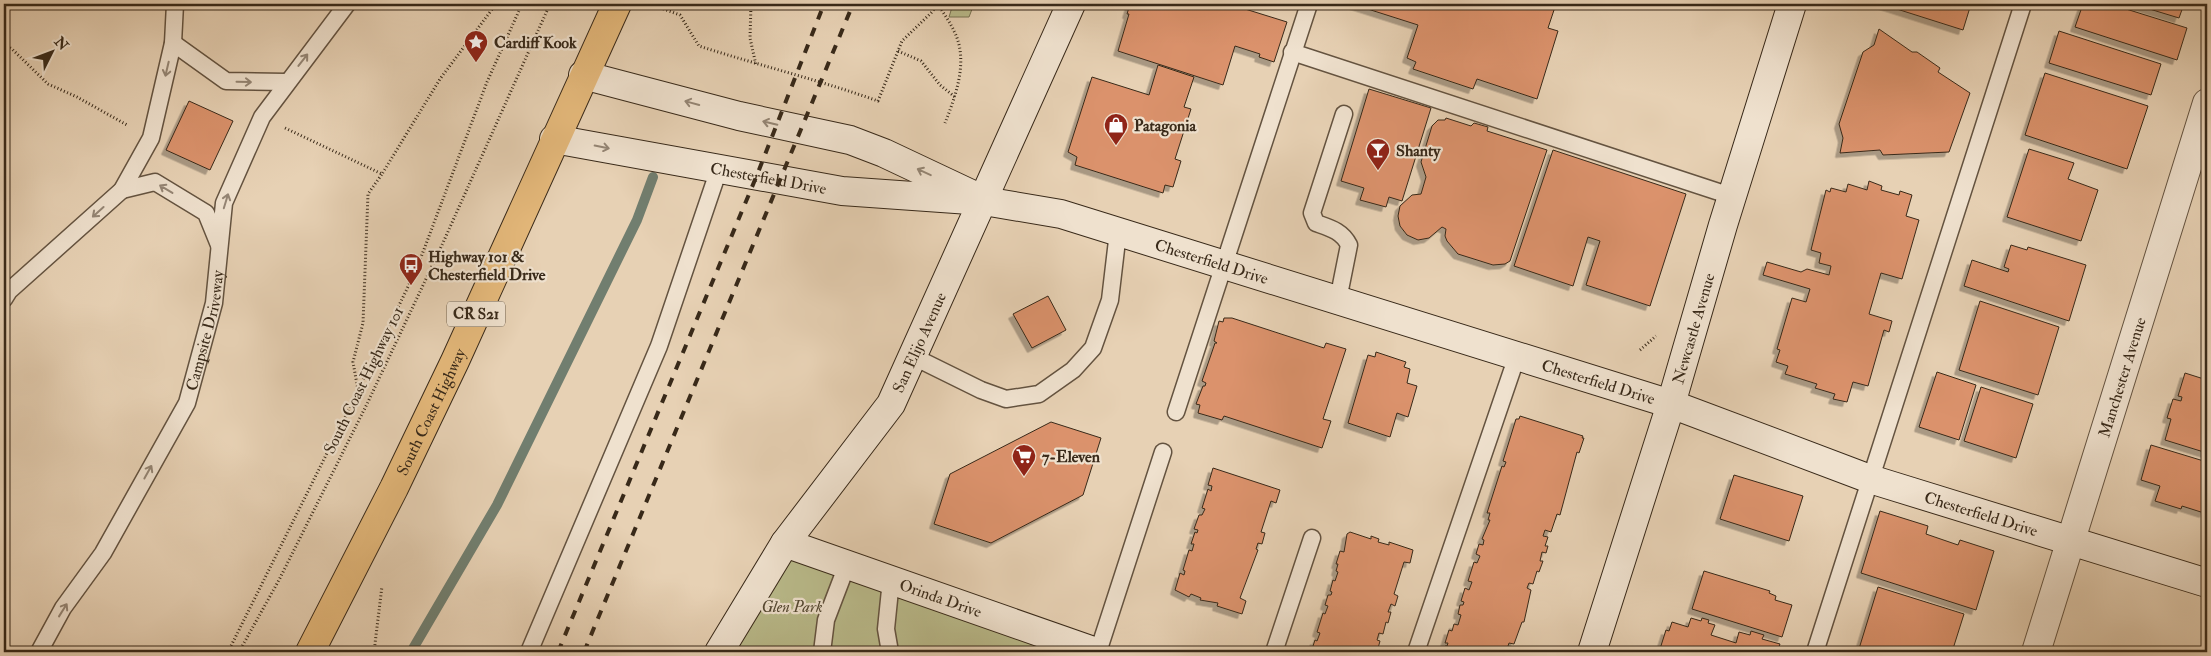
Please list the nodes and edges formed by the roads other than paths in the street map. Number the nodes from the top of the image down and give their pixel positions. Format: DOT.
graph roads {
  1 [pos="176,4"];
  2 [pos="346,4"];
  3 [pos="617,4"];
  4 [pos="1071,4"];
  5 [pos="1309,4"];
  6 [pos="1792,4"];
  7 [pos="2023,4"];
  8 [pos="173,43"];
  9 [pos="1292,52"];
  10 [pos="584,75"];
  11 [pos="286,82"];
  12 [pos="2207,103"];
  13 [pos="1344,114"];
  14 [pos="554,139"];
  15 [pos="719,169"];
  16 [pos="122,190"];
  17 [pos="1732,196"];
  18 [pos="984,200"];
  19 [pos="1118,232"];
  20 [pos="220,247"];
  21 [pos="1224,264"];
  22 [pos="4,299"];
  23 [pos="1338,300"];
  24 [pos="912,356"];
  25 [pos="1517,356"];
  26 [pos="1671,404"];
  27 [pos="1176,412"];
  28 [pos="1163,452"];
  29 [pos="1870,479"];
  30 [pos="1312,538"];
  31 [pos="2072,540"];
  32 [pos="786,543"];
  33 [pos="848,565"];
  34 [pos="891,580"];
  35 [pos="2207,582"];
  36 [pos="39,652"];
  37 [pos="310,652"];
  38 [pos="528,652"];
  39 [pos="719,652"];
  40 [pos="822,652"];
  41 [pos="890,652"];
  42 [pos="1097,652"];
  43 [pos="1274,652"];
  44 [pos="1416,652"];
  45 [pos="1592,652"];
  46 [pos="1815,652"];
  47 [pos="2036,652"];
  1 -- 8 [label="lane"];
  11 -- 2 [label="lane, Campsite Driveway, one-way"];
  3 -- 10 [label="main road, South Coast Highway / CR S21"];
  4 -- 18 [label="street, San Elijo Avenue"];
  5 -- 9 [label="lane"];
  6 -- 17 [label="street, Newcastle Avenue"];
  7 -- 29 [label="lane"];
  8 -- 11 [label="lane, one-way"];
  8 -- 16 [label="lane, one-way"];
  9 -- 17 [label="lane"];
  9 -- 21 [label="lane"];
  10 -- 14 [label="main road, South Coast Highway / CR S21"];
  18 -- 10 [label="street, Chesterfield Drive, one-way"];
  20 -- 11 [label="lane, Campsite Driveway, one-way"];
  12 -- 31 [label="street, Manchester Avenue"];
  13 -- 23 [label="lane"];
  14 -- 15 [label="street, Chesterfield Drive, one-way"];
  14 -- 37 [label="main road, South Coast Highway / CR S21"];
  15 -- 18 [label="street, Chesterfield Drive"];
  15 -- 38 [label="lane"];
  20 -- 16 [label="lane, one-way"];
  16 -- 22 [label="lane, one-way"];
  17 -- 26 [label="street, Newcastle Avenue"];
  18 -- 19 [label="street, Chesterfield Drive"];
  18 -- 24 [label="street, San Elijo Avenue"];
  19 -- 21 [label="street, Chesterfield Drive"];
  19 -- 24 [label="lane"];
  36 -- 20 [label="lane, Campsite Driveway, one-way"];
  21 -- 23 [label="street, Chesterfield Drive"];
  21 -- 27 [label="lane"];
  23 -- 25 [label="street, Chesterfield Drive"];
  24 -- 32 [label="street, San Elijo Avenue"];
  25 -- 26 [label="street, Chesterfield Drive"];
  25 -- 44 [label="lane"];
  26 -- 29 [label="street, Chesterfield Drive"];
  26 -- 45 [label="street, Newcastle Avenue"];
  28 -- 42 [label="lane"];
  29 -- 31 [label="street, Chesterfield Drive"];
  29 -- 46 [label="lane"];
  30 -- 43 [label="lane"];
  31 -- 35 [label="street, Chesterfield Drive"];
  31 -- 47 [label="street, Manchester Avenue"];
  32 -- 33 [label="street, Orinda Drive"];
  32 -- 39 [label="street, San Elijo Avenue"];
  33 -- 34 [label="street, Orinda Drive"];
  33 -- 40 [label="lane"];
  34 -- 41 [label="lane"];
  34 -- 42 [label="street, Orinda Drive"];
}
